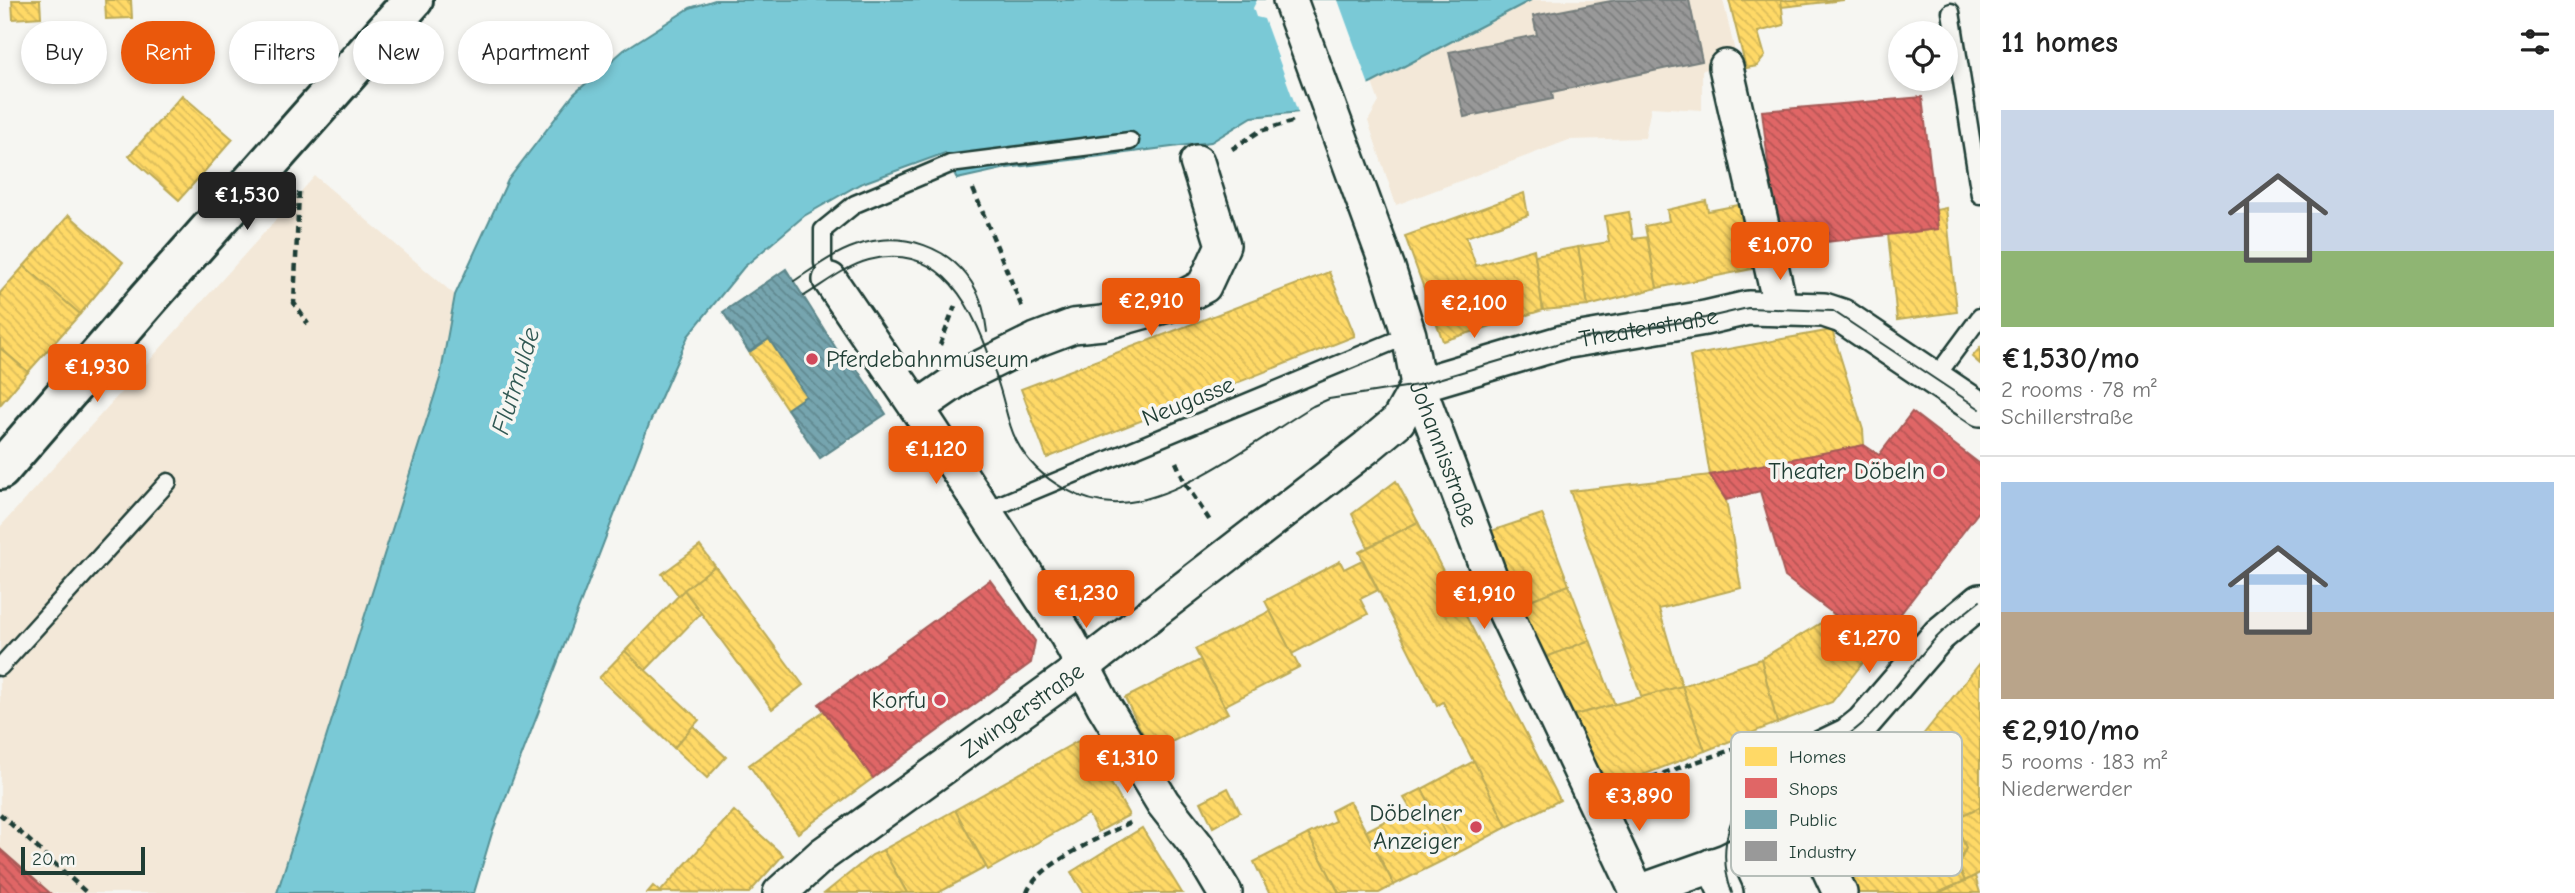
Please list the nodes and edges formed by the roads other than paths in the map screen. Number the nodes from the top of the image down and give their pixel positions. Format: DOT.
graph roads {
  1 [pos="413,0"];
  2 [pos="1290,0"];
  3 [pos="1951,12"];
  4 [pos="1726,67"];
  5 [pos="1130,141"];
  6 [pos="1197,163"];
  7 [pos="1980,195"];
  8 [pos="830,280"];
  9 [pos="1781,309"];
  10 [pos="1980,317"];
  11 [pos="1409,335"];
  12 [pos="1935,378"];
  13 [pos="1418,385"];
  14 [pos="917,408"];
  15 [pos="1980,410"];
  16 [pos="0,470"];
  17 [pos="168,482"];
  18 [pos="985,511"];
  19 [pos="1980,601"];
  20 [pos="1084,666"];
  21 [pos="0,667"];
  22 [pos="1852,732"];
  23 [pos="1832,876"];
  24 [pos="1720,879"];
  25 [pos="780,893"];
  26 [pos="1225,893"];
  27 [pos="1637,893"];
  28 [pos="1840,893"];
  1 -- 16 [label="main road"];
  2 -- 11 [label="street, Johannisstraße"];
  3 -- 7 [label="lane"];
  4 -- 9 [label="street"];
  5 -- 8 [label="lane"];
  6 -- 14 [label="street"];
  8 -- 14 [label="street"];
  9 -- 12 [label="street, Theaterstraße"];
  9 -- 13 [label="street, Theaterstraße"];
  10 -- 12 [label="lane"];
  11 -- 13 [label="street, Johannisstraße"];
  11 -- 18 [label="lane, Neugasse"];
  12 -- 15 [label="street, Theaterstraße"];
  13 -- 20 [label="street, Zwingerstraße"];
  13 -- 27 [label="street, Johannisstraße"];
  14 -- 18 [label="street"];
  17 -- 21 [label="lane"];
  18 -- 20 [label="street"];
  19 -- 22 [label="street"];
  20 -- 25 [label="street, Zwingerstraße"];
  20 -- 26 [label="street"];
  23 -- 28 [label="street"];
  24 -- 27 [label="street"];
}
